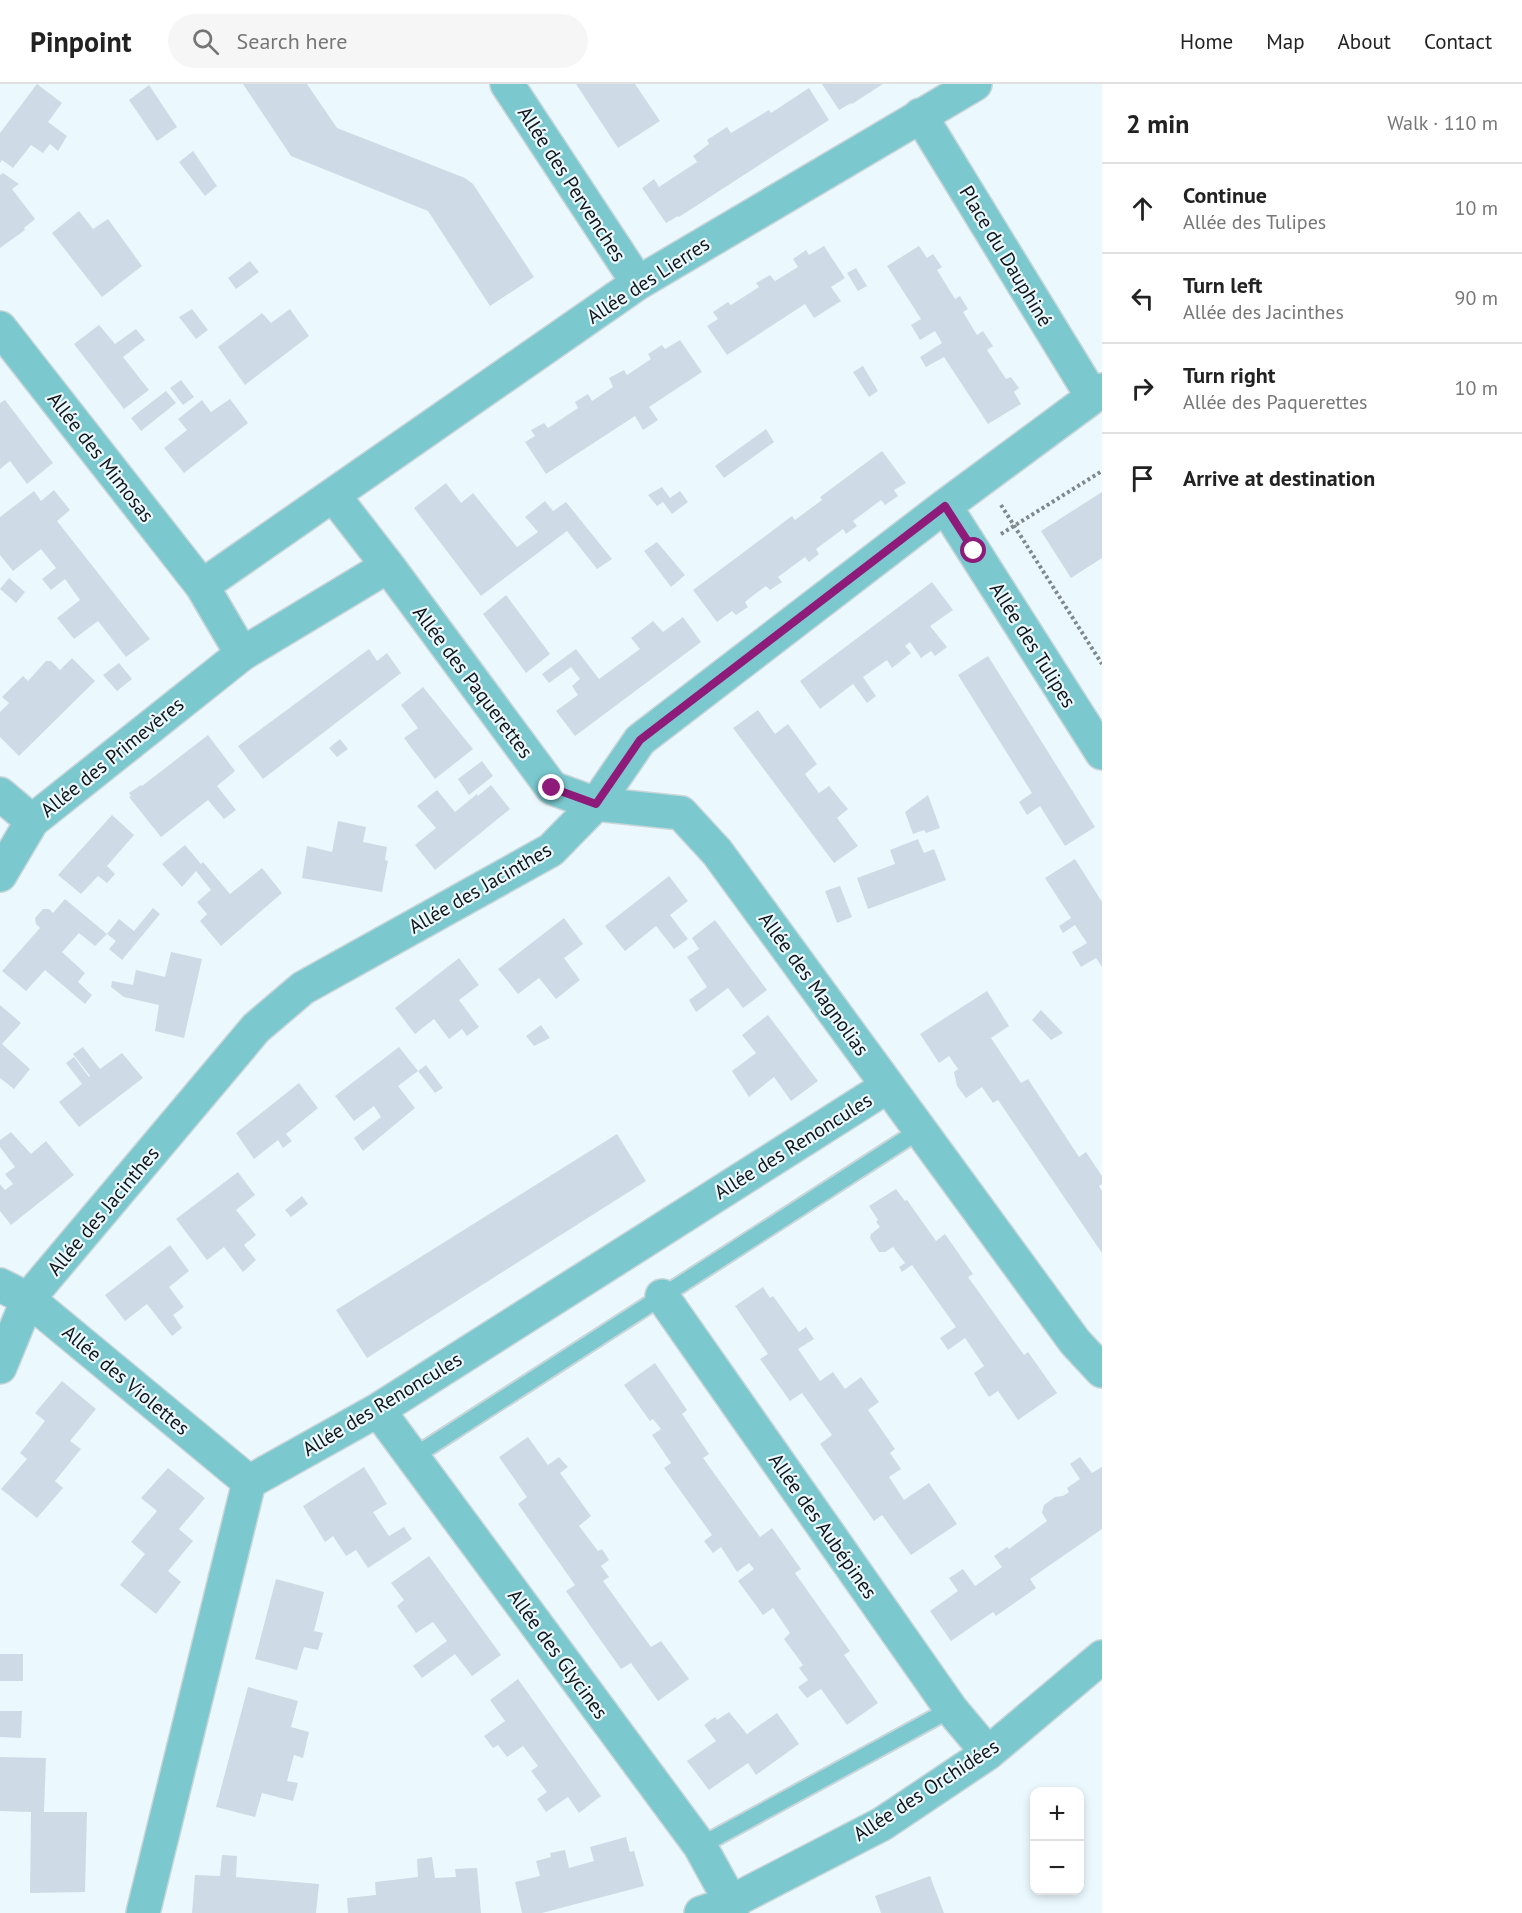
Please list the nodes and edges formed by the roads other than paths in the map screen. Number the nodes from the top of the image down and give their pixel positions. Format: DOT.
graph roads {
  1 [pos="507,84"];
  2 [pos="975,84"];
  3 [pos="920,116"];
  4 [pos="638,284"];
  5 [pos="0,328"];
  6 [pos="1097,393"];
  7 [pos="333,495"];
  8 [pos="945,506"];
  9 [pos="388,566"];
  10 [pos="202,586"];
  11 [pos="242,654"];
  12 [pos="1102,753"];
  13 [pos="0,794"];
  14 [pos="596,804"];
  15 [pos="32,821"];
  16 [pos="0,875"];
  17 [pos="888,1086"];
  18 [pos="920,1130"];
  19 [pos="14,1292"];
  20 [pos="662,1296"];
  21 [pos="0,1367"];
  22 [pos="1102,1371"];
  23 [pos="378,1410"];
  24 [pos="413,1457"];
  25 [pos="249,1482"];
  26 [pos="1102,1657"];
  27 [pos="951,1709"];
  28 [pos="988,1753"];
  29 [pos="700,1846"];
  30 [pos="720,1910"];
  31 [pos="144,1913"];
  1 -- 4 [label="street, Allée des Pervenches"];
  2 -- 3 [label="street, Allée des Lierres"];
  3 -- 4 [label="street, Allée des Lierres"];
  3 -- 6 [label="street, Place du Dauphiné"];
  4 -- 7 [label="street, Allée des Lierres"];
  5 -- 10 [label="street, Allée des Mimosas"];
  6 -- 8 [label="street, Allée des Jacinthes"];
  7 -- 9 [label="street, Allée des Paquerettes"];
  7 -- 10 [label="street, Allée des Lierres"];
  8 -- 12 [label="street, Allée des Tulipes"];
  8 -- 14 [label="street, Allée des Jacinthes"];
  9 -- 11 [label="street, Allée des Primevères"];
  9 -- 14 [label="street, Allée des Paquerettes"];
  10 -- 11 [label="street, Allée des Mimosas"];
  11 -- 15 [label="street, Allée des Primevères"];
  13 -- 15 [label="street"];
  14 -- 17 [label="street, Allée des Magnolias"];
  14 -- 19 [label="street, Allée des Jacinthes"];
  15 -- 16 [label="street, Allée des Primevères"];
  17 -- 18 [label="street, Allée des Magnolias"];
  17 -- 23 [label="street, Allée des Renoncules"];
  18 -- 20 [label="lane"];
  18 -- 22 [label="street, Allée des Magnolias"];
  19 -- 21 [label="street, Allée des Jacinthes"];
  19 -- 25 [label="street, Allée des Violettes"];
  20 -- 24 [label="lane"];
  20 -- 27 [label="street, Allée des Aubépines"];
  23 -- 24 [label="street, Allée des Glycines"];
  23 -- 25 [label="street, Allée des Renoncules"];
  24 -- 29 [label="street, Allée des Glycines"];
  25 -- 31 [label="street"];
  26 -- 28 [label="street, Allée des Orchidées"];
  27 -- 28 [label="street, Allée des Aubépines"];
  27 -- 29 [label="lane"];
  28 -- 30 [label="street, Allée des Orchidées"];
  29 -- 30 [label="street, Allée des Glycines"];
}
